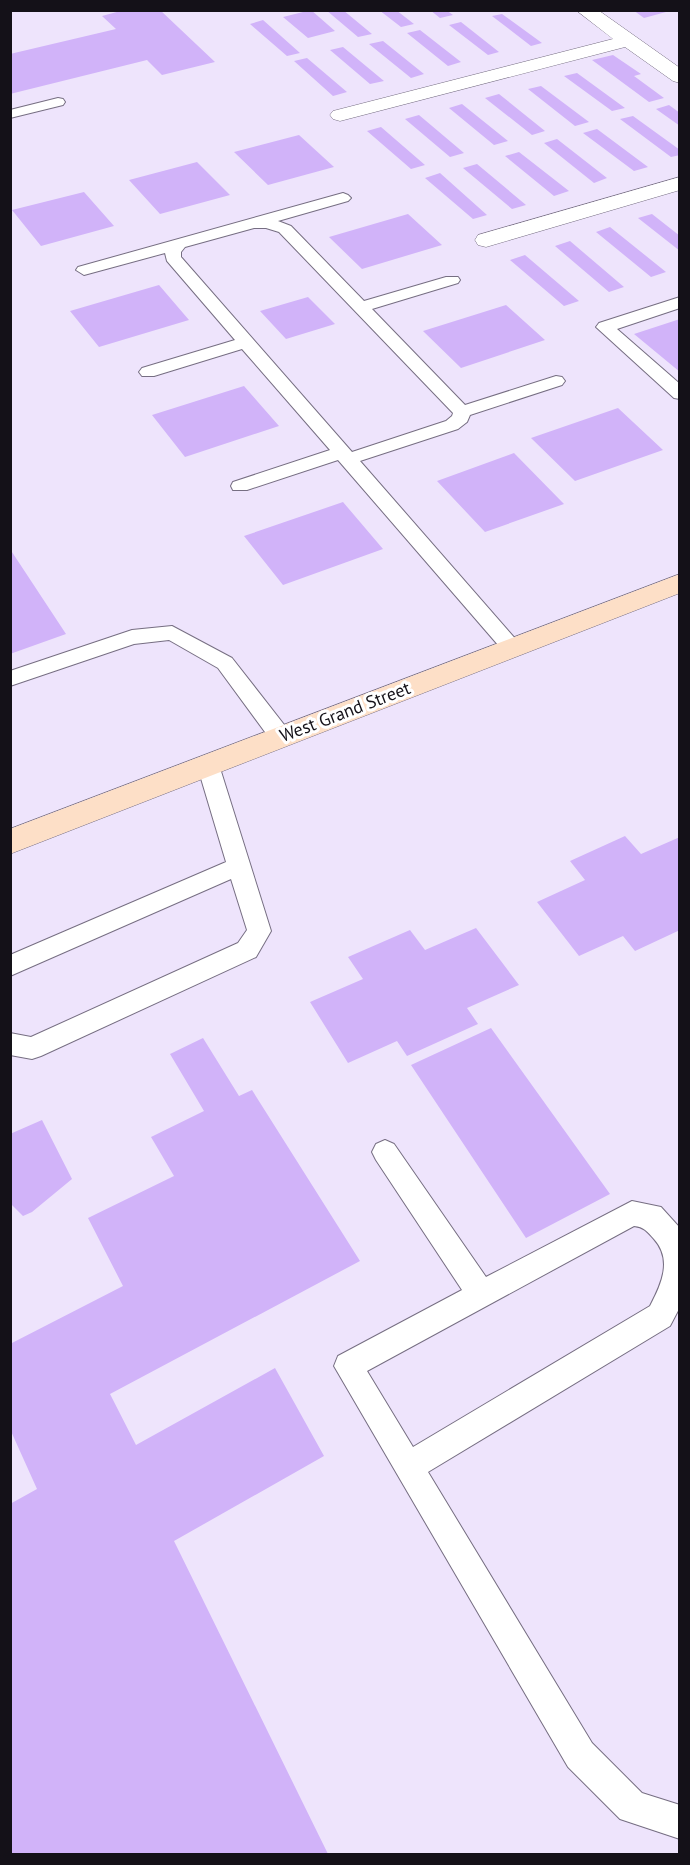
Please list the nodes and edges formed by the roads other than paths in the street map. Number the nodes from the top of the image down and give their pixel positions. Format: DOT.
graph roads {
  1 [pos="585,10"];
  2 [pos="627,41"];
  3 [pos="680,77"];
  4 [pos="58,102"];
  5 [pos="10,114"];
  6 [pos="340,115"];
  7 [pos="680,183"];
  8 [pos="343,198"];
  9 [pos="253,223"];
  10 [pos="486,240"];
  11 [pos="180,243"];
  12 [pos="84,270"];
  13 [pos="452,280"];
  14 [pos="680,302"];
  15 [pos="361,307"];
  16 [pos="246,342"];
  17 [pos="148,372"];
  18 [pos="556,381"];
  19 [pos="680,394"];
  20 [pos="462,412"];
  21 [pos="345,455"];
  22 [pos="240,486"];
  23 [pos="680,583"];
  24 [pos="512,648"];
  25 [pos="10,679"];
  26 [pos="281,737"];
  27 [pos="208,765"];
  28 [pos="10,842"];
  29 [pos="239,866"];
  30 [pos="10,966"];
  31 [pos="10,1044"];
  32 [pos="385,1152"];
  33 [pos="481,1294"];
  34 [pos="408,1467"];
  35 [pos="680,1822"];
  1 -- 2 [label="street"];
  2 -- 3 [label="street"];
  2 -- 6 [label="street"];
  4 -- 5 [label="lane"];
  7 -- 10 [label="street"];
  8 -- 9 [label="lane"];
  9 -- 11 [label="lane"];
  9 -- 15 [label="lane"];
  11 -- 12 [label="lane"];
  11 -- 16 [label="lane"];
  13 -- 15 [label="lane"];
  14 -- 19 [label="lane"];
  15 -- 20 [label="lane"];
  16 -- 17 [label="lane"];
  16 -- 21 [label="lane"];
  18 -- 20 [label="lane"];
  20 -- 21 [label="lane"];
  21 -- 22 [label="lane"];
  21 -- 24 [label="lane"];
  23 -- 24 [label="main road, West Grand Street"];
  24 -- 26 [label="main road, West Grand Street"];
  25 -- 26 [label="lane"];
  26 -- 27 [label="main road, West Grand Street"];
  27 -- 28 [label="main road, West Grand Street"];
  27 -- 29 [label="lane"];
  29 -- 30 [label="lane"];
  29 -- 31 [label="lane"];
  32 -- 33 [label="lane"];
  33 -- 34 [label="lane"];
  33 -- 34 [label="lane"];
  34 -- 35 [label="lane"];
}
